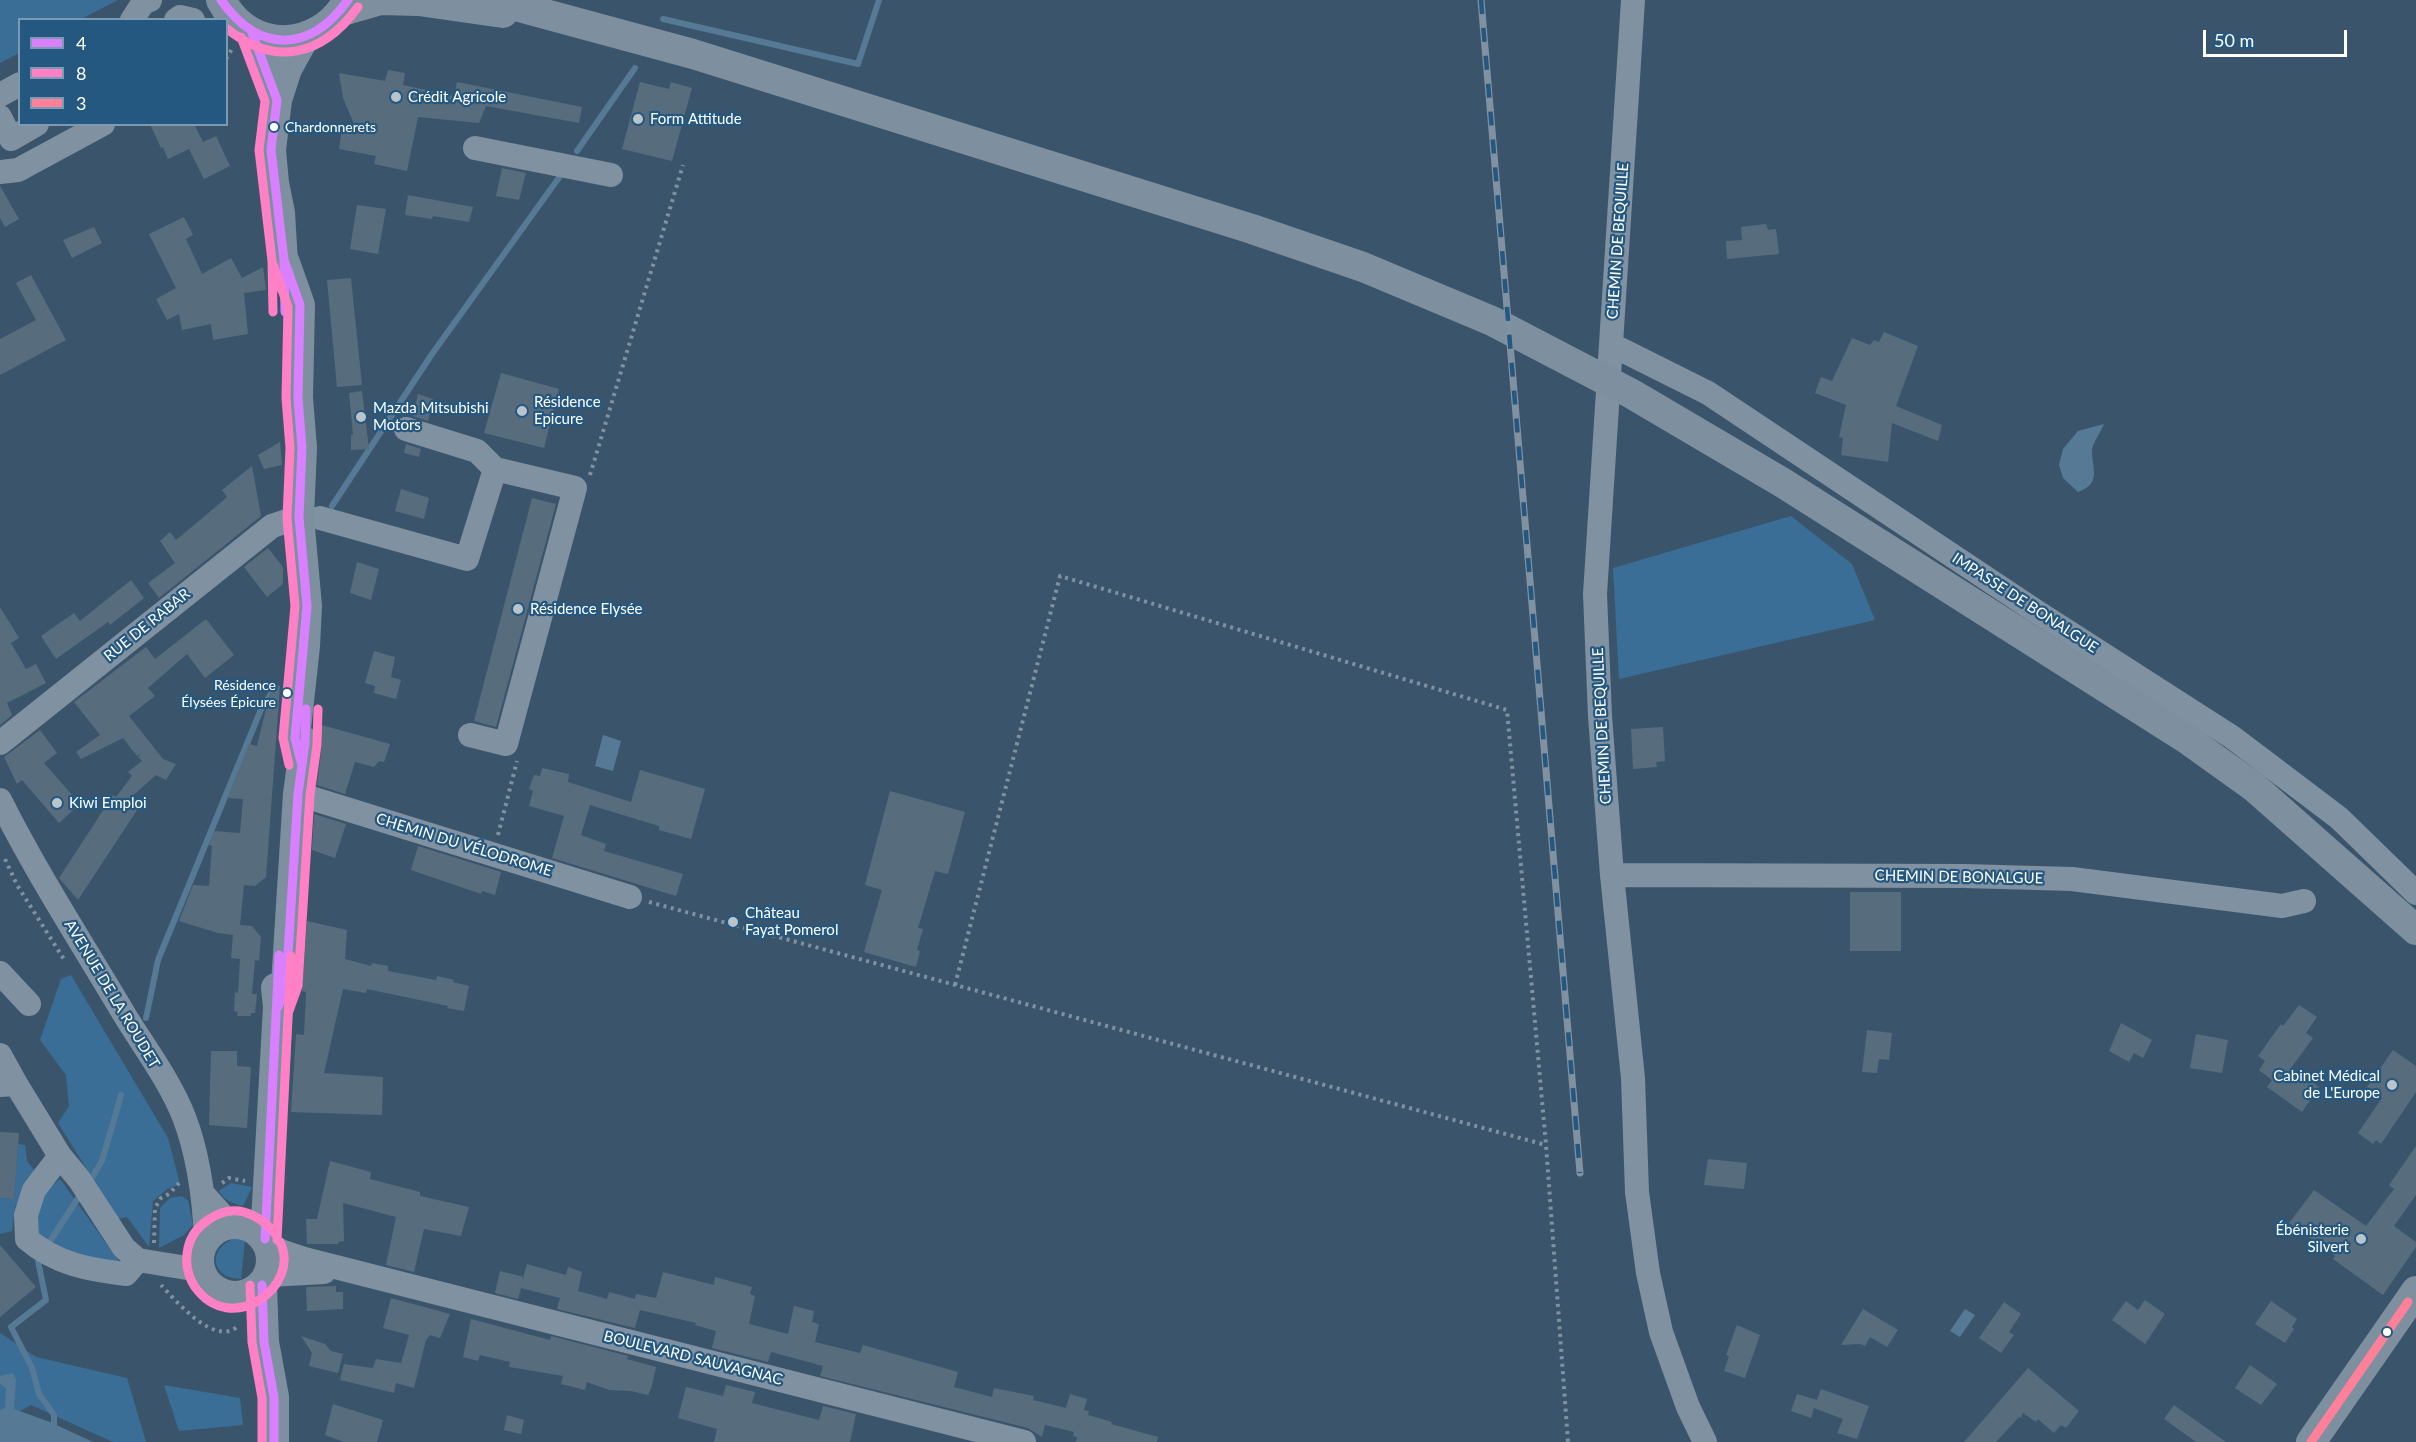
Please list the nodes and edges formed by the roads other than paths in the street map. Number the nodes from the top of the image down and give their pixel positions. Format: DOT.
graph roads {
  1 [pos="150,0"];
  2 [pos="221,0"];
  3 [pos="484,0"];
  4 [pos="1633,0"];
  5 [pos="345,5"];
  6 [pos="133,18"];
  7 [pos="589,26"];
  8 [pos="252,33"];
  9 [pos="304,38"];
  10 [pos="18,85"];
  11 [pos="0,95"];
  12 [pos="277,105"];
  13 [pos="0,117"];
  14 [pos="34,126"];
  15 [pos="99,126"];
  16 [pos="475,148"];
  17 [pos="0,172"];
  18 [pos="611,175"];
  19 [pos="1611,348"];
  20 [pos="406,429"];
  21 [pos="495,469"];
  22 [pos="309,516"];
  23 [pos="470,735"];
  24 [pos="0,743"];
  25 [pos="298,794"];
  26 [pos="0,800"];
  27 [pos="1612,875"];
  28 [pos="2416,893"];
  29 [pos="630,897"];
  30 [pos="2304,901"];
  31 [pos="2416,930"];
  32 [pos="0,973"];
  33 [pos="29,1004"];
  34 [pos="0,1055"];
  35 [pos="8,1085"];
  36 [pos="60,1156"];
  37 [pos="230,1241"];
  38 [pos="146,1262"];
  39 [pos="362,1272"];
  40 [pos="266,1280"];
  41 [pos="2416,1291"];
  42 [pos="230,1297"];
  43 [pos="273,1442"];
  44 [pos="1024,1442"];
  45 [pos="1705,1442"];
  46 [pos="2311,1442"];
  1 -- 6 [label="street"];
  2 -- 8 [label="main road"];
  3 -- 7 [label="main road"];
  4 -- 19 [label="street, CHEMIN DE BEQUILLE"];
  5 -- 7 [label="main road"];
  5 -- 9 [label="main road"];
  7 -- 31 [label="main road"];
  8 -- 9 [label="main road"];
  8 -- 12 [label="main road"];
  9 -- 12 [label="main road"];
  10 -- 11 [label="street"];
  12 -- 22 [label="main road"];
  13 -- 14 [label="street"];
  15 -- 17 [label="street"];
  16 -- 18 [label="street"];
  19 -- 27 [label="street, CHEMIN DE BEQUILLE"];
  19 -- 28 [label="street, IMPASSE DE BONALGUE"];
  20 -- 21 [label="street"];
  21 -- 22 [label="street"];
  21 -- 23 [label="street"];
  22 -- 24 [label="street, RUE DE RABAR"];
  22 -- 25 [label="main road"];
  25 -- 29 [label="street, CHEMIN DU VÉLODROME"];
  25 -- 37 [label="main road"];
  26 -- 37 [label="street, AVENUE DE LA ROUDET"];
  27 -- 30 [label="street, CHEMIN DE BONALGUE"];
  27 -- 45 [label="street, CHEMIN DE BEQUILLE"];
  32 -- 33 [label="street"];
  34 -- 35 [label="street"];
  35 -- 36 [label="street"];
  36 -- 38 [label="street"];
  36 -- 38 [label="street"];
  37 -- 38 [label="street"];
  37 -- 39 [label="street, BOULEVARD SAUVAGNAC"];
  37 -- 40 [label="main road"];
  37 -- 42 [label="main road"];
  39 -- 40 [label="street, BOULEVARD SAUVAGNAC"];
  39 -- 44 [label="street, BOULEVARD SAUVAGNAC"];
  40 -- 42 [label="main road"];
  40 -- 43 [label="main road"];
  41 -- 46 [label="main road"];
  42 -- 43 [label="main road"];
}
